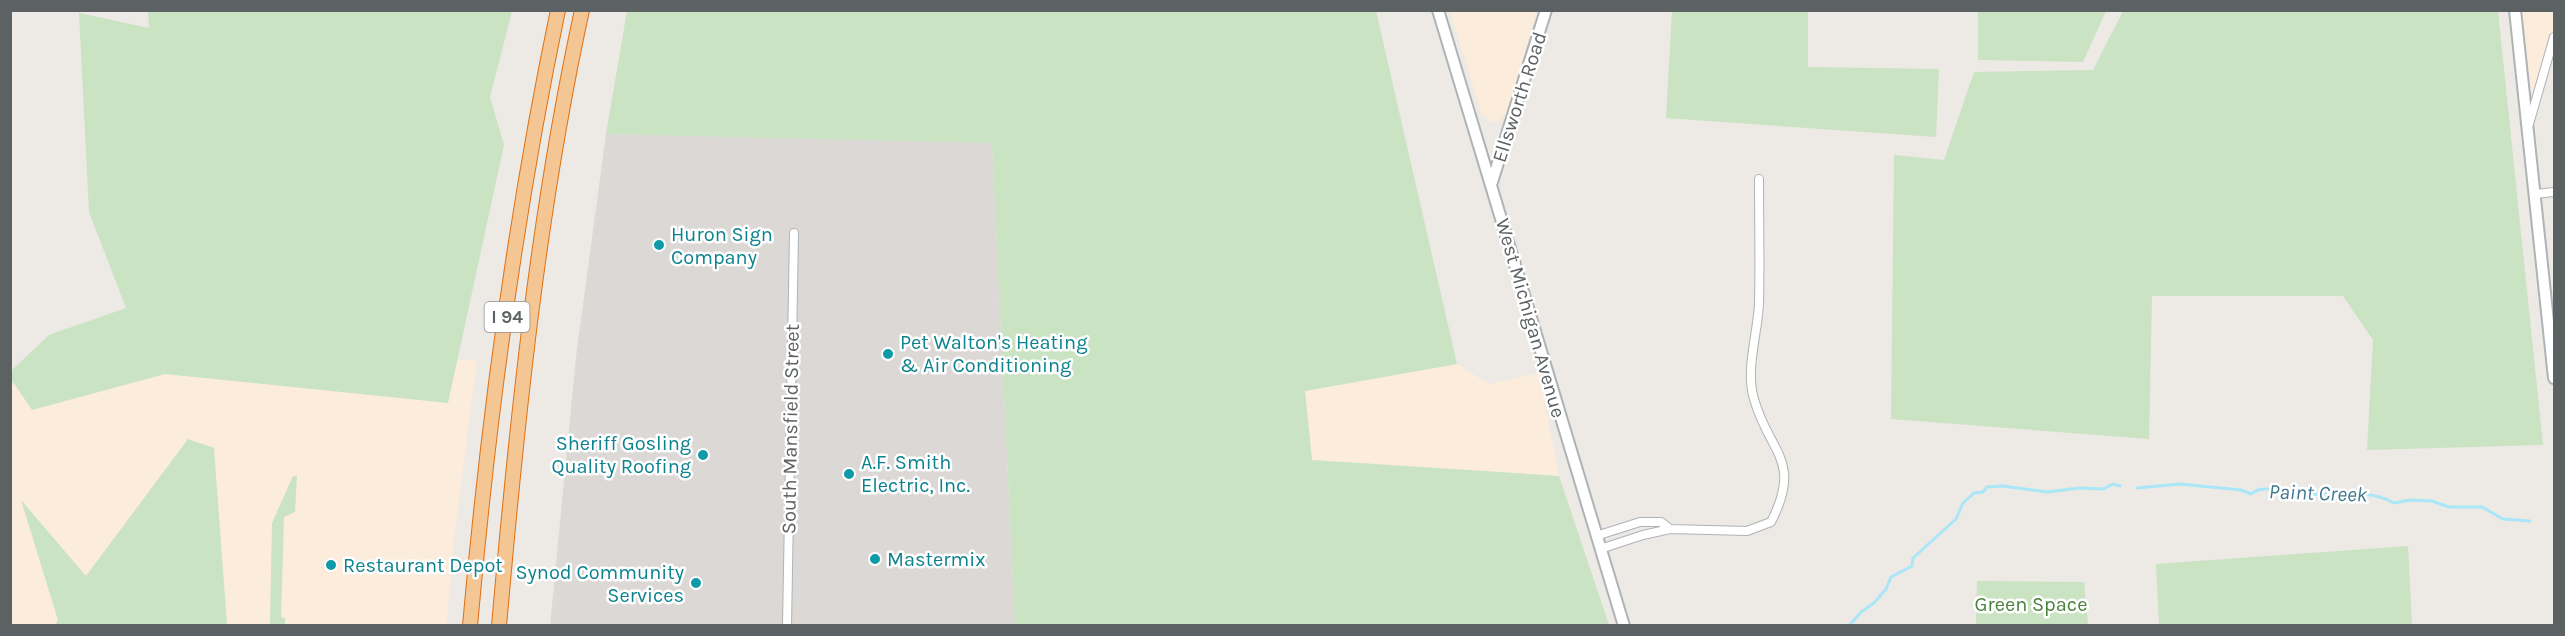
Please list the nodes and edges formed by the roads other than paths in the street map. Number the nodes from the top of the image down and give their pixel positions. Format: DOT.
graph roads {
  1 [pos="558,10"];
  2 [pos="582,10"];
  3 [pos="1438,10"];
  4 [pos="1546,10"];
  5 [pos="2515,10"];
  6 [pos="2554,37"];
  7 [pos="2528,128"];
  8 [pos="1759,179"];
  9 [pos="1491,183"];
  10 [pos="2554,192"];
  11 [pos="2534,194"];
  12 [pos="794,233"];
  13 [pos="2554,378"];
  14 [pos="1670,530"];
  15 [pos="1596,536"];
  16 [pos="1600,549"];
  17 [pos="470,626"];
  18 [pos="499,626"];
  19 [pos="787,626"];
  20 [pos="1624,626"];
  1 -- 17 [label="highway, I 94"];
  2 -- 18 [label="highway, I 94"];
  3 -- 9 [label="main road, West Michigan Avenue"];
  4 -- 9 [label="main road, Ellsworth Road"];
  5 -- 7 [label="main road"];
  6 -- 7 [label="street"];
  7 -- 11 [label="main road"];
  8 -- 14 [label="street"];
  9 -- 15 [label="main road, West Michigan Avenue"];
  10 -- 11 [label="street"];
  11 -- 13 [label="main road"];
  12 -- 19 [label="street, South Mansfield Street"];
  14 -- 15 [label="street"];
  14 -- 16 [label="street"];
  15 -- 16 [label="main road, West Michigan Avenue"];
  16 -- 20 [label="main road, West Michigan Avenue"];
}
